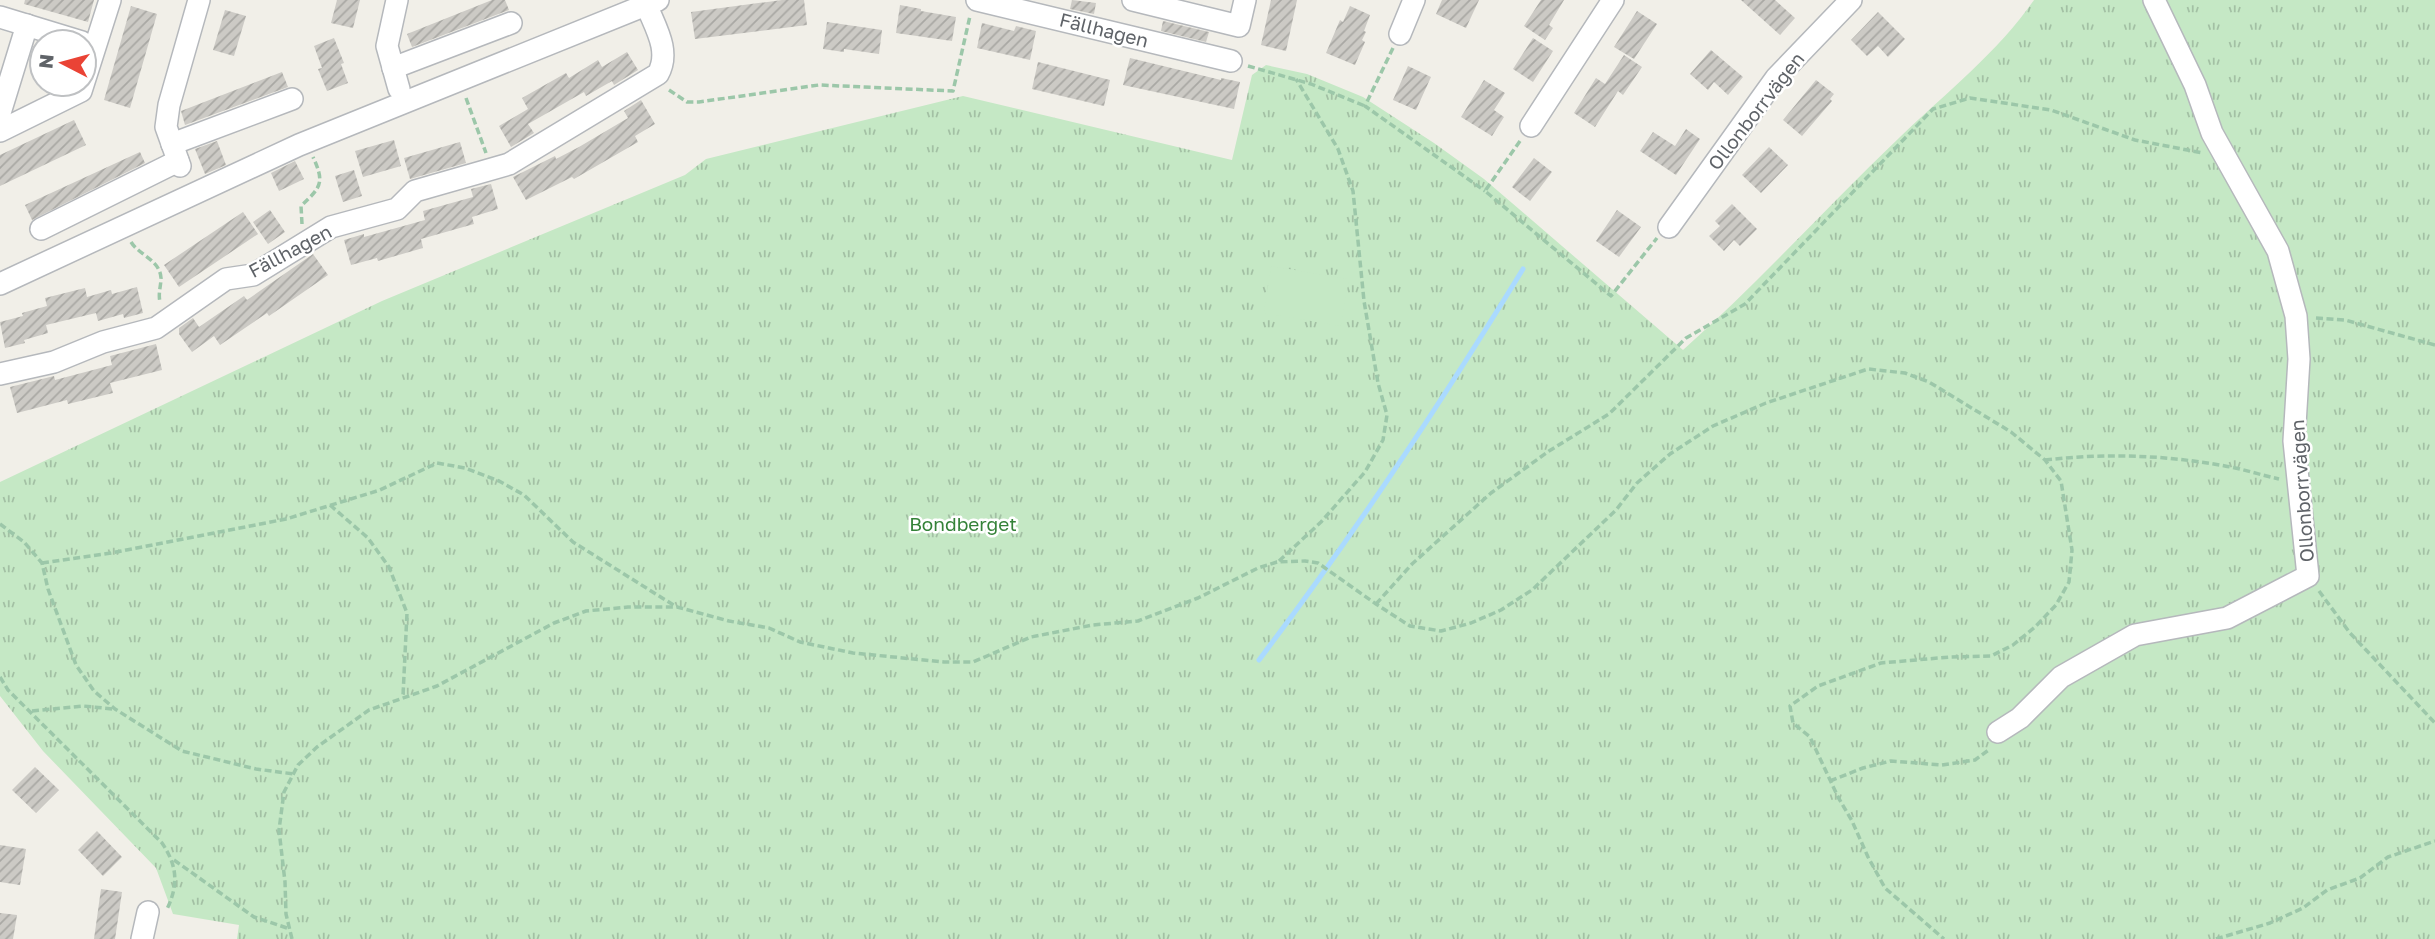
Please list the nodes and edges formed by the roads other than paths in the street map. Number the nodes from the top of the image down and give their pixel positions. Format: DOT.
graph roads {
  1 [pos="110,0"];
  2 [pos="200,0"];
  3 [pos="397,0"];
  4 [pos="1133,0"];
  5 [pos="1245,0"];
  6 [pos="1414,0"];
  7 [pos="1613,0"];
  8 [pos="1851,0"];
  9 [pos="2154,0"];
  10 [pos="644,3"];
  11 [pos="982,4"];
  12 [pos="0,17"];
  13 [pos="511,23"];
  14 [pos="27,25"];
  15 [pos="36,28"];
  16 [pos="95,28"];
  17 [pos="1400,34"];
  18 [pos="1231,61"];
  19 [pos="393,68"];
  20 [pos="399,89"];
  21 [pos="69,98"];
  22 [pos="292,99"];
  23 [pos="0,113"];
  24 [pos="1531,126"];
  25 [pos="0,131"];
  26 [pos="177,157"];
  27 [pos="1669,228"];
  28 [pos="41,229"];
  29 [pos="0,284"];
  30 [pos="0,374"];
  31 [pos="1998,732"];
  32 [pos="148,912"];
  33 [pos="142,939"];
  1 -- 16 [label="street"];
  2 -- 26 [label="street"];
  3 -- 19 [label="street"];
  4 -- 5 [label="street"];
  6 -- 17 [label="street"];
  7 -- 24 [label="street"];
  8 -- 27 [label="street, Ollonborrvägen"];
  9 -- 31 [label="street, Ollonborrvägen"];
  10 -- 29 [label="street"];
  10 -- 30 [label="street, Fällhagen"];
  11 -- 18 [label="street, Fällhagen"];
  12 -- 14 [label="street"];
  13 -- 19 [label="street"];
  14 -- 15 [label="street"];
  14 -- 23 [label="street"];
  19 -- 20 [label="street"];
  21 -- 25 [label="street"];
  22 -- 26 [label="street"];
  26 -- 28 [label="street"];
  32 -- 33 [label="street"];
}
